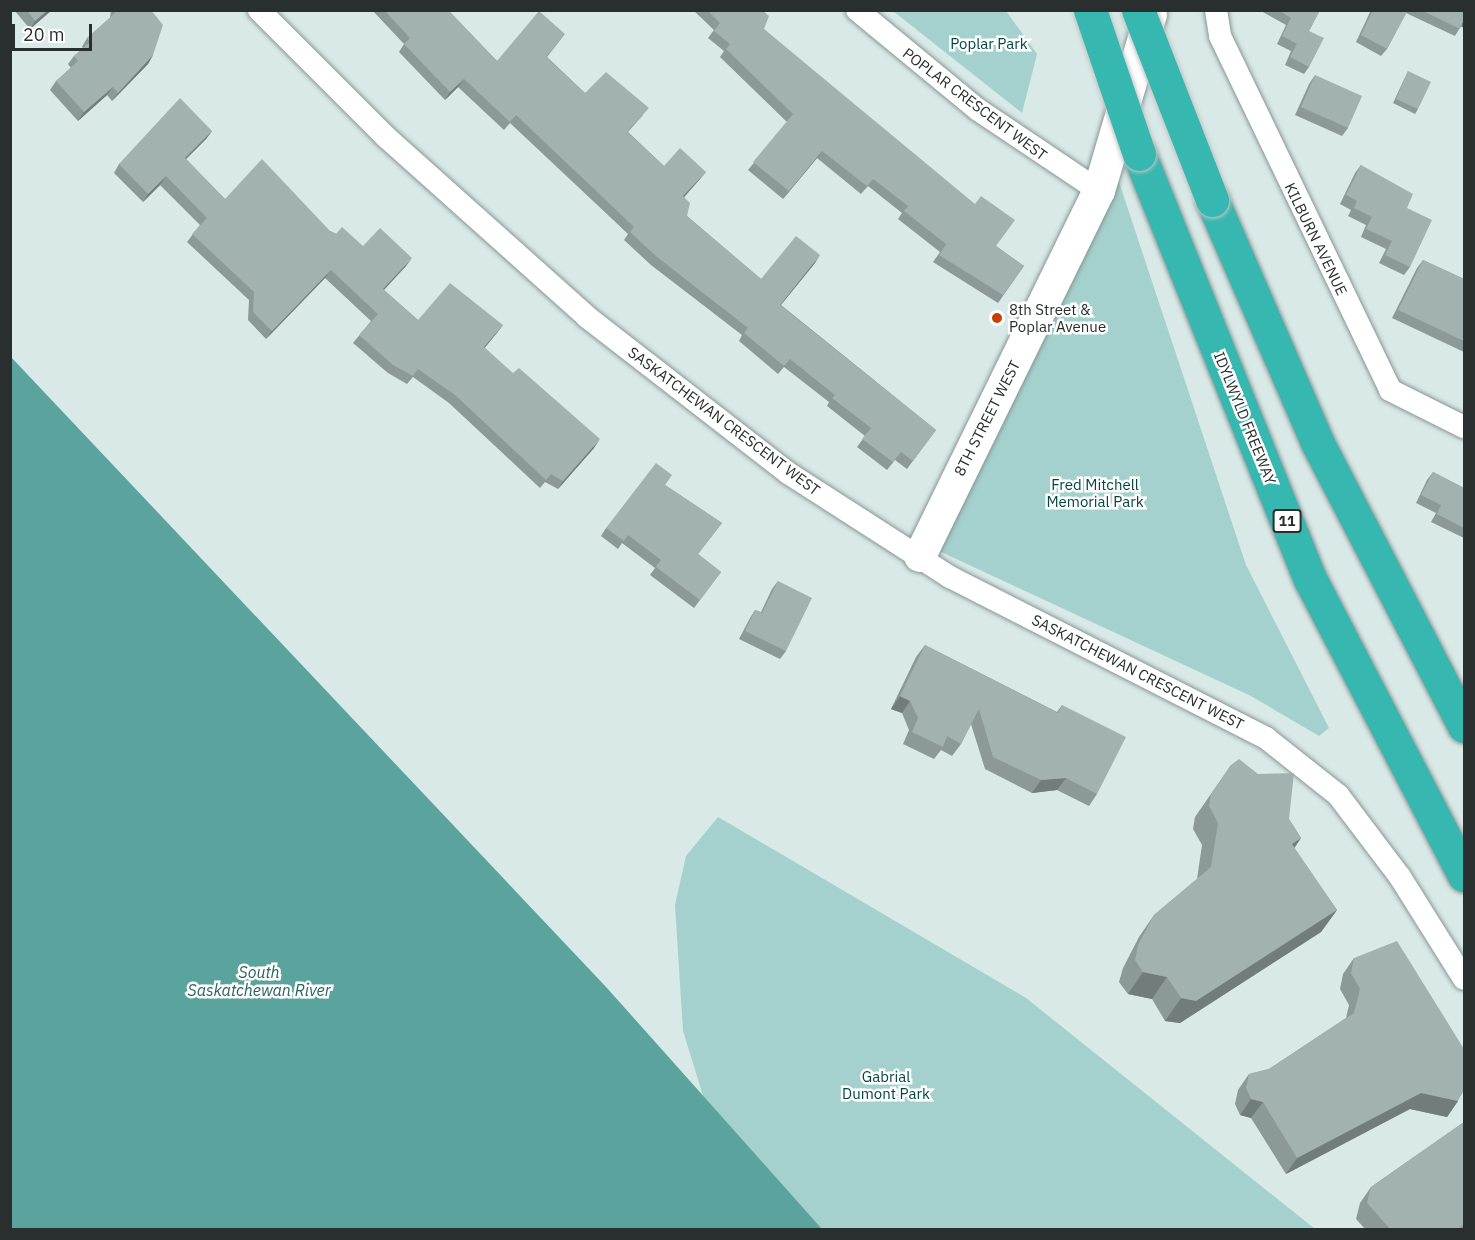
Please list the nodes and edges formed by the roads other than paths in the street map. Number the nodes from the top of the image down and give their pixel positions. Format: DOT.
graph roads {
  1 [pos="259,10"];
  2 [pos="857,10"];
  3 [pos="1090,10"];
  4 [pos="1138,10"];
  5 [pos="1152,10"];
  6 [pos="1216,10"];
  7 [pos="1099,191"];
  8 [pos="1464,427"];
  9 [pos="920,556"];
  10 [pos="1464,726"];
  11 [pos="1464,874"];
  12 [pos="1464,979"];
  1 -- 9 [label="street, SASKATCHEWAN CRESCENT WEST"];
  2 -- 7 [label="street, POPLAR CRESCENT WEST"];
  3 -- 11 [label="highway, IDYLWYLD FREEWAY / 11, bridge"];
  4 -- 10 [label="highway, bridge"];
  5 -- 7 [label="street, 8TH STREET WEST"];
  6 -- 8 [label="street, KILBURN AVENUE"];
  7 -- 9 [label="street, 8TH STREET WEST"];
  9 -- 12 [label="street, SASKATCHEWAN CRESCENT WEST"];
}
